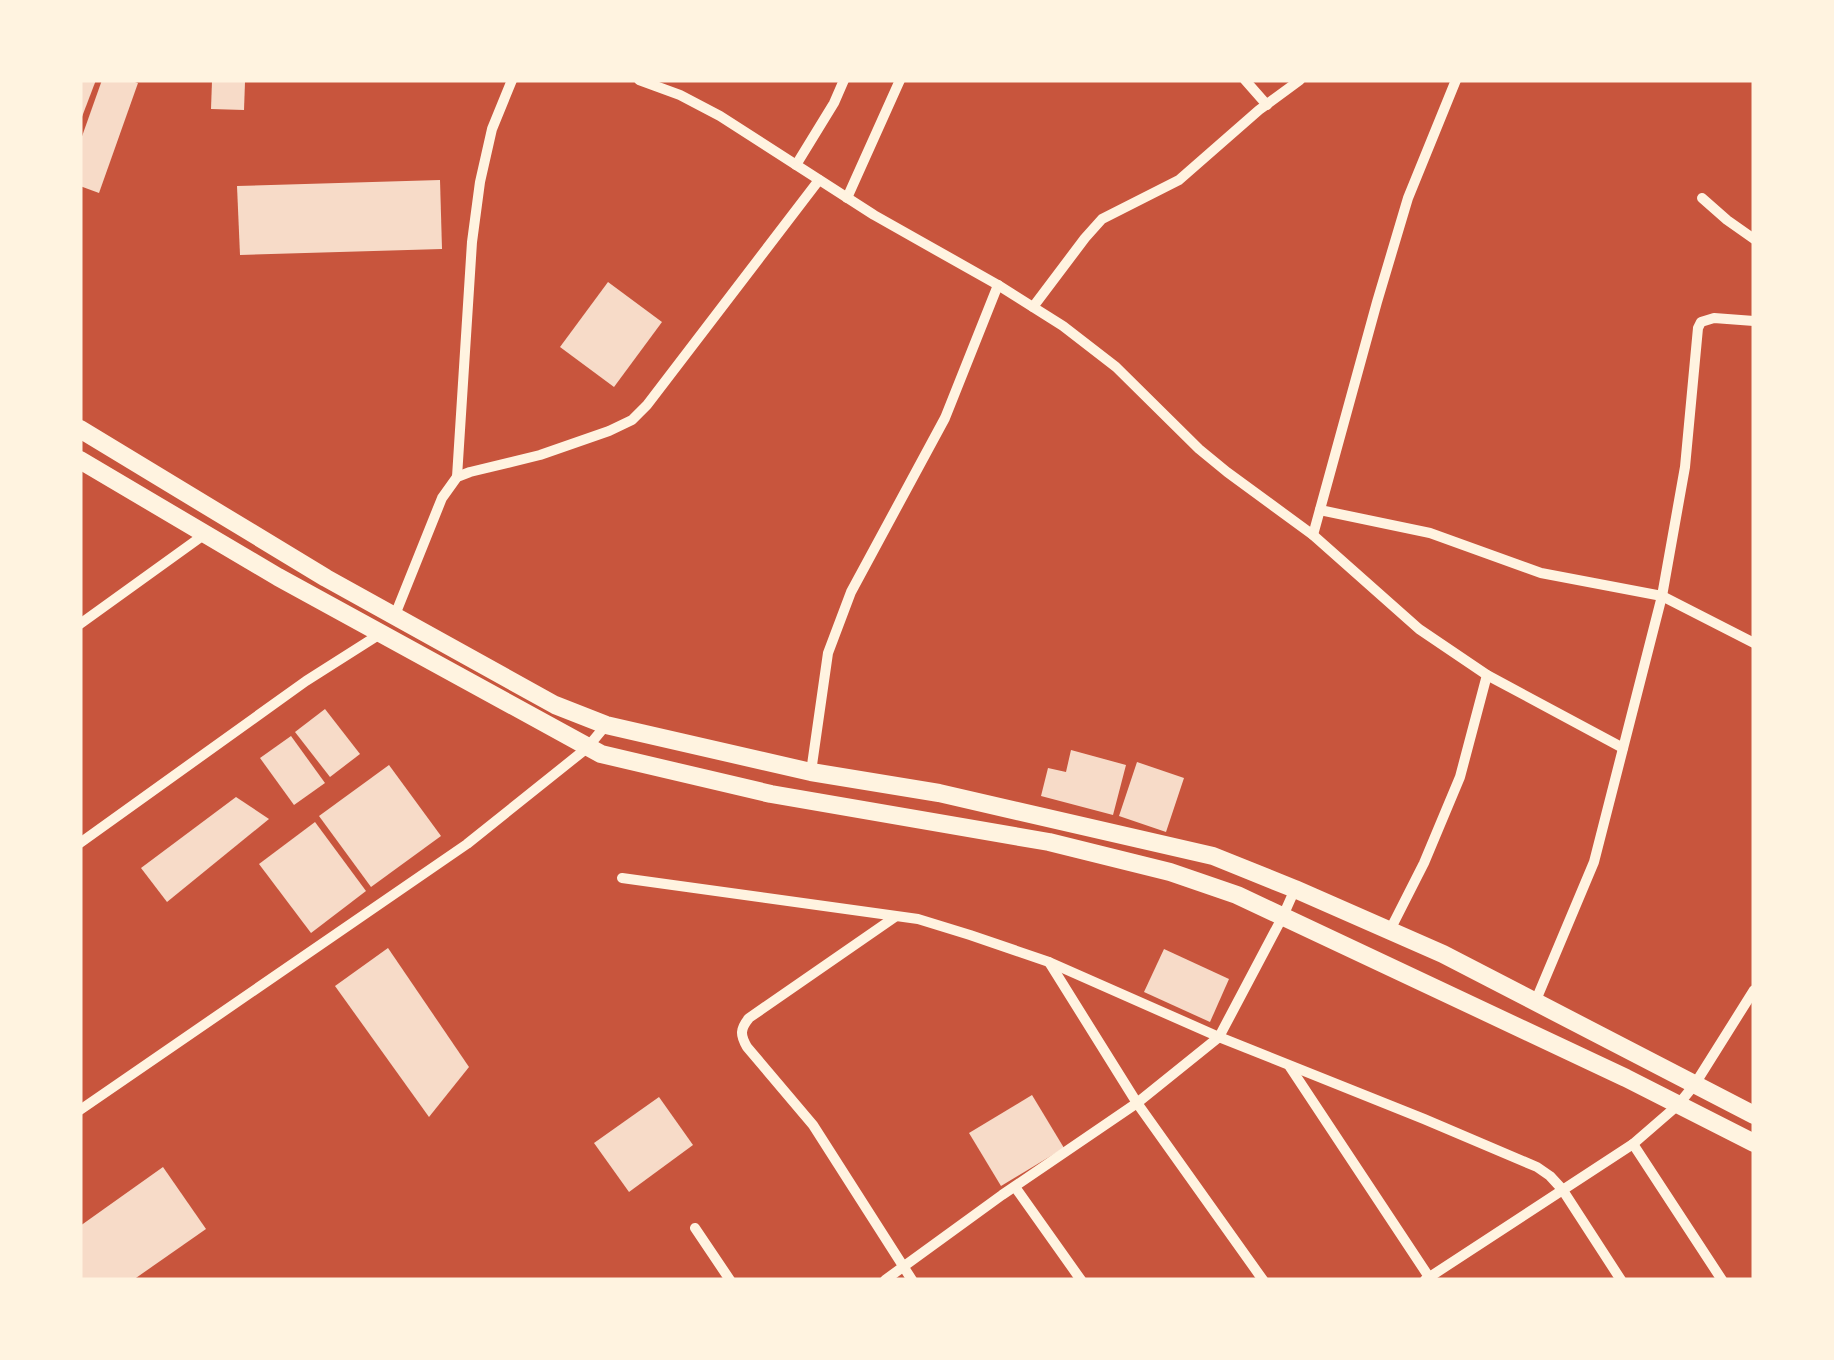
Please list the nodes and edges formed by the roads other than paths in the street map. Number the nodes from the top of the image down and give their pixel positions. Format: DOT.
graph roads {
  1 [pos="512,80"];
  2 [pos="639,80"];
  3 [pos="844,80"];
  4 [pos="900,80"];
  5 [pos="1245,80"];
  6 [pos="1300,80"];
  7 [pos="1456,80"];
  8 [pos="1267,105"];
  9 [pos="796,165"];
  10 [pos="819,180"];
  11 [pos="847,198"];
  12 [pos="1702,198"];
  13 [pos="1754,239"];
  14 [pos="998,285"];
  15 [pos="1033,308"];
  16 [pos="1754,321"];
  17 [pos="80,430"];
  18 [pos="80,460"];
  19 [pos="457,478"];
  20 [pos="1320,510"];
  21 [pos="205,534"];
  22 [pos="1313,536"];
  23 [pos="1662,596"];
  24 [pos="396,615"];
  25 [pos="80,624"];
  26 [pos="380,634"];
  27 [pos="1754,643"];
  28 [pos="1487,674"];
  29 [pos="606,725"];
  30 [pos="588,748"];
  31 [pos="1623,748"];
  32 [pos="811,772"];
  33 [pos="80,844"];
  34 [pos="622,878"];
  35 [pos="1295,888"];
  36 [pos="896,916"];
  37 [pos="1283,916"];
  38 [pos="1389,932"];
  39 [pos="1049,962"];
  40 [pos="1754,990"];
  41 [pos="1536,1000"];
  42 [pos="1219,1037"];
  43 [pos="1289,1067"];
  44 [pos="1695,1084"];
  45 [pos="1137,1103"];
  46 [pos="1678,1104"];
  47 [pos="80,1110"];
  48 [pos="1754,1116"];
  49 [pos="1754,1143"];
  50 [pos="1633,1144"];
  51 [pos="1015,1187"];
  52 [pos="1562,1189"];
  53 [pos="694,1228"];
  54 [pos="903,1268"];
  55 [pos="1428,1279"];
  56 [pos="730,1280"];
  57 [pos="885,1280"];
  58 [pos="912,1280"];
  59 [pos="1081,1280"];
  60 [pos="1262,1280"];
  61 [pos="1621,1280"];
  62 [pos="1722,1280"];
  1 -- 19 [label="street"];
  2 -- 9 [label="street"];
  3 -- 9 [label="street"];
  4 -- 11 [label="street"];
  5 -- 8 [label="street"];
  6 -- 8 [label="street"];
  7 -- 20 [label="street"];
  8 -- 15 [label="street"];
  9 -- 10 [label="street"];
  10 -- 11 [label="street"];
  10 -- 19 [label="street"];
  11 -- 14 [label="street"];
  12 -- 13 [label="street"];
  14 -- 15 [label="street"];
  14 -- 32 [label="street"];
  15 -- 22 [label="street"];
  16 -- 23 [label="street"];
  17 -- 24 [label="street"];
  18 -- 21 [label="street"];
  19 -- 24 [label="street"];
  20 -- 22 [label="street"];
  20 -- 23 [label="street"];
  21 -- 25 [label="street"];
  21 -- 26 [label="street"];
  22 -- 28 [label="street"];
  23 -- 27 [label="street"];
  23 -- 31 [label="street"];
  24 -- 29 [label="street"];
  26 -- 30 [label="street"];
  26 -- 33 [label="street"];
  28 -- 31 [label="street"];
  28 -- 38 [label="street"];
  29 -- 30 [label="street"];
  29 -- 32 [label="street"];
  30 -- 37 [label="street"];
  30 -- 47 [label="street"];
  31 -- 41 [label="street"];
  32 -- 35 [label="street"];
  34 -- 36 [label="street"];
  35 -- 37 [label="street"];
  35 -- 38 [label="street"];
  36 -- 39 [label="street"];
  36 -- 54 [label="street"];
  37 -- 42 [label="street"];
  37 -- 46 [label="street"];
  38 -- 41 [label="street"];
  39 -- 42 [label="street"];
  39 -- 45 [label="street"];
  40 -- 44 [label="street"];
  41 -- 44 [label="street"];
  42 -- 43 [label="street"];
  42 -- 45 [label="street"];
  43 -- 52 [label="street"];
  43 -- 55 [label="street"];
  44 -- 46 [label="street"];
  44 -- 48 [label="street"];
  45 -- 51 [label="street"];
  45 -- 60 [label="street"];
  46 -- 49 [label="street"];
  46 -- 50 [label="street"];
  50 -- 52 [label="street"];
  50 -- 62 [label="street"];
  51 -- 54 [label="street"];
  51 -- 59 [label="street"];
  52 -- 55 [label="street"];
  52 -- 61 [label="street"];
  53 -- 56 [label="street"];
  54 -- 57 [label="street"];
  54 -- 58 [label="street"];
}
